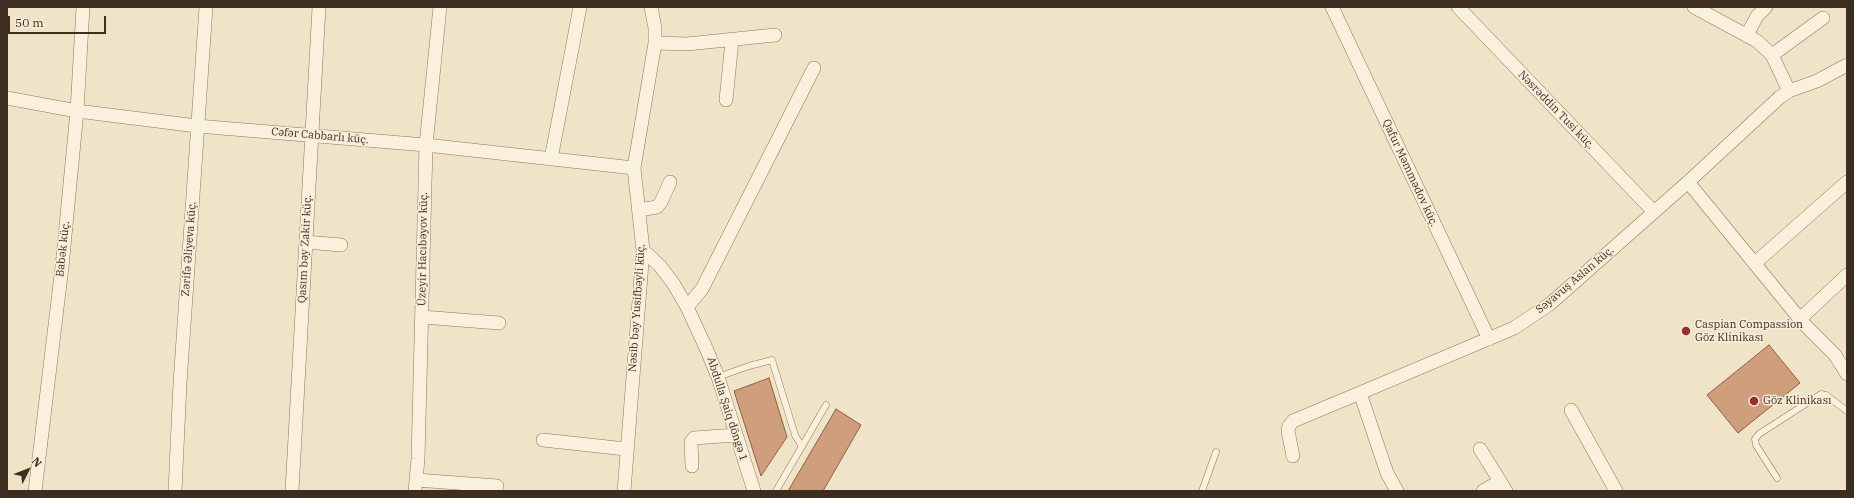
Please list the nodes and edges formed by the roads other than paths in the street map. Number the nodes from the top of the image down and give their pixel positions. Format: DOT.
graph roads {
  1 [pos="83,7"];
  2 [pos="206,7"];
  3 [pos="319,7"];
  4 [pos="440,7"];
  5 [pos="580,7"];
  6 [pos="651,7"];
  7 [pos="1332,7"];
  8 [pos="1458,7"];
  9 [pos="1694,7"];
  10 [pos="1766,7"];
  11 [pos="1823,18"];
  12 [pos="775,35"];
  13 [pos="1747,35"];
  14 [pos="732,41"];
  15 [pos="655,43"];
  16 [pos="1772,55"];
  17 [pos="1847,65"];
  18 [pos="814,68"];
  19 [pos="1789,91"];
  20 [pos="7,98"];
  21 [pos="726,100"];
  22 [pos="77,111"];
  23 [pos="197,126"];
  24 [pos="312,136"];
  25 [pos="426,145"];
  26 [pos="552,159"];
  27 [pos="634,168"];
  28 [pos="670,182"];
  29 [pos="1688,182"];
  30 [pos="1847,182"];
  31 [pos="639,210"];
  32 [pos="1654,212"];
  33 [pos="306,242"];
  34 [pos="341,244"];
  35 [pos="643,250"];
  36 [pos="1755,263"];
  37 [pos="1847,275"];
  38 [pos="687,307"];
  39 [pos="422,317"];
  40 [pos="1800,319"];
  41 [pos="499,323"];
  42 [pos="1489,339"];
  43 [pos="1847,374"];
  44 [pos="718,377"];
  45 [pos="1360,393"];
  46 [pos="826,405"];
  47 [pos="1571,410"];
  48 [pos="1847,411"];
  49 [pos="736,435"];
  50 [pos="543,440"];
  51 [pos="802,447"];
  52 [pos="626,449"];
  53 [pos="1480,449"];
  54 [pos="1216,452"];
  55 [pos="1293,456"];
  56 [pos="692,466"];
  57 [pos="1777,478"];
  58 [pos="416,486"];
  59 [pos="497,486"];
  60 [pos="1503,486"];
  61 [pos="36,491"];
  62 [pos="175,491"];
  63 [pos="292,491"];
  64 [pos="624,491"];
  65 [pos="754,491"];
  66 [pos="776,491"];
  67 [pos="1202,491"];
  68 [pos="1397,491"];
  69 [pos="1482,491"];
  70 [pos="1616,491"];
  1 -- 22 [label="street, Babək küç."];
  2 -- 23 [label="street, Zərifə Əliyeva küç."];
  3 -- 24 [label="street, Qasım bəy Zakir küç."];
  4 -- 25 [label="street, Üzeyir Hacıbəyov küç."];
  5 -- 26 [label="street"];
  6 -- 15 [label="street, Nəsib bəy Yusifbəyli küç."];
  7 -- 42 [label="street, Qafur Məmmədov küç."];
  8 -- 32 [label="street, Nəsrəddin Tusi küç."];
  9 -- 13 [label="street"];
  10 -- 13 [label="street"];
  11 -- 16 [label="street"];
  12 -- 14 [label="street"];
  13 -- 16 [label="street"];
  14 -- 15 [label="street"];
  14 -- 21 [label="street"];
  15 -- 27 [label="street, Nəsib bəy Yusifbəyli küç."];
  16 -- 19 [label="street"];
  17 -- 19 [label="street, Səyavuş Aslan küç."];
  18 -- 38 [label="street"];
  19 -- 29 [label="street, Səyavuş Aslan küç."];
  20 -- 22 [label="street, Cəfər Cabbarlı küç."];
  22 -- 23 [label="street, Cəfər Cabbarlı küç."];
  22 -- 61 [label="street, Babək küç."];
  23 -- 24 [label="street, Cəfər Cabbarlı küç."];
  23 -- 62 [label="street, Zərifə Əliyeva küç."];
  24 -- 25 [label="street, Cəfər Cabbarlı küç."];
  24 -- 33 [label="street, Qasım bəy Zakir küç."];
  25 -- 26 [label="street, Cəfər Cabbarlı küç."];
  25 -- 39 [label="street, Üzeyir Hacıbəyov küç."];
  26 -- 27 [label="street, Cəfər Cabbarlı küç."];
  27 -- 31 [label="street, Nəsib bəy Yusifbəyli küç."];
  28 -- 31 [label="street"];
  29 -- 32 [label="street, Səyavuş Aslan küç."];
  29 -- 36 [label="street"];
  30 -- 36 [label="street"];
  31 -- 35 [label="street, Nəsib bəy Yusifbəyli küç."];
  32 -- 42 [label="street, Səyavuş Aslan küç."];
  33 -- 34 [label="street"];
  33 -- 63 [label="street, Qasım bəy Zakir küç."];
  35 -- 38 [label="street, Abdulla Şaiq döngə 1"];
  35 -- 52 [label="street, Nəsib bəy Yusifbəyli küç."];
  36 -- 40 [label="street"];
  37 -- 40 [label="street"];
  38 -- 44 [label="street, Abdulla Şaiq döngə 1"];
  39 -- 41 [label="street"];
  39 -- 58 [label="street, Üzeyir Hacıbəyov küç."];
  40 -- 43 [label="street"];
  42 -- 45 [label="street, Səyavuş Aslan küç."];
  44 -- 49 [label="street, Abdulla Şaiq döngə 1"];
  44 -- 51 [label="lane"];
  45 -- 55 [label="street, Səyavuş Aslan küç."];
  45 -- 68 [label="street"];
  46 -- 51 [label="lane"];
  47 -- 70 [label="street"];
  48 -- 57 [label="lane"];
  49 -- 56 [label="street"];
  49 -- 65 [label="street, Abdulla Şaiq döngə 1"];
  50 -- 52 [label="street"];
  51 -- 66 [label="lane"];
  52 -- 64 [label="street, Nəsib bəy Yusifbəyli küç."];
  53 -- 60 [label="street"];
  54 -- 67 [label="lane"];
  58 -- 59 [label="street"];
  60 -- 69 [label="street"];
}
